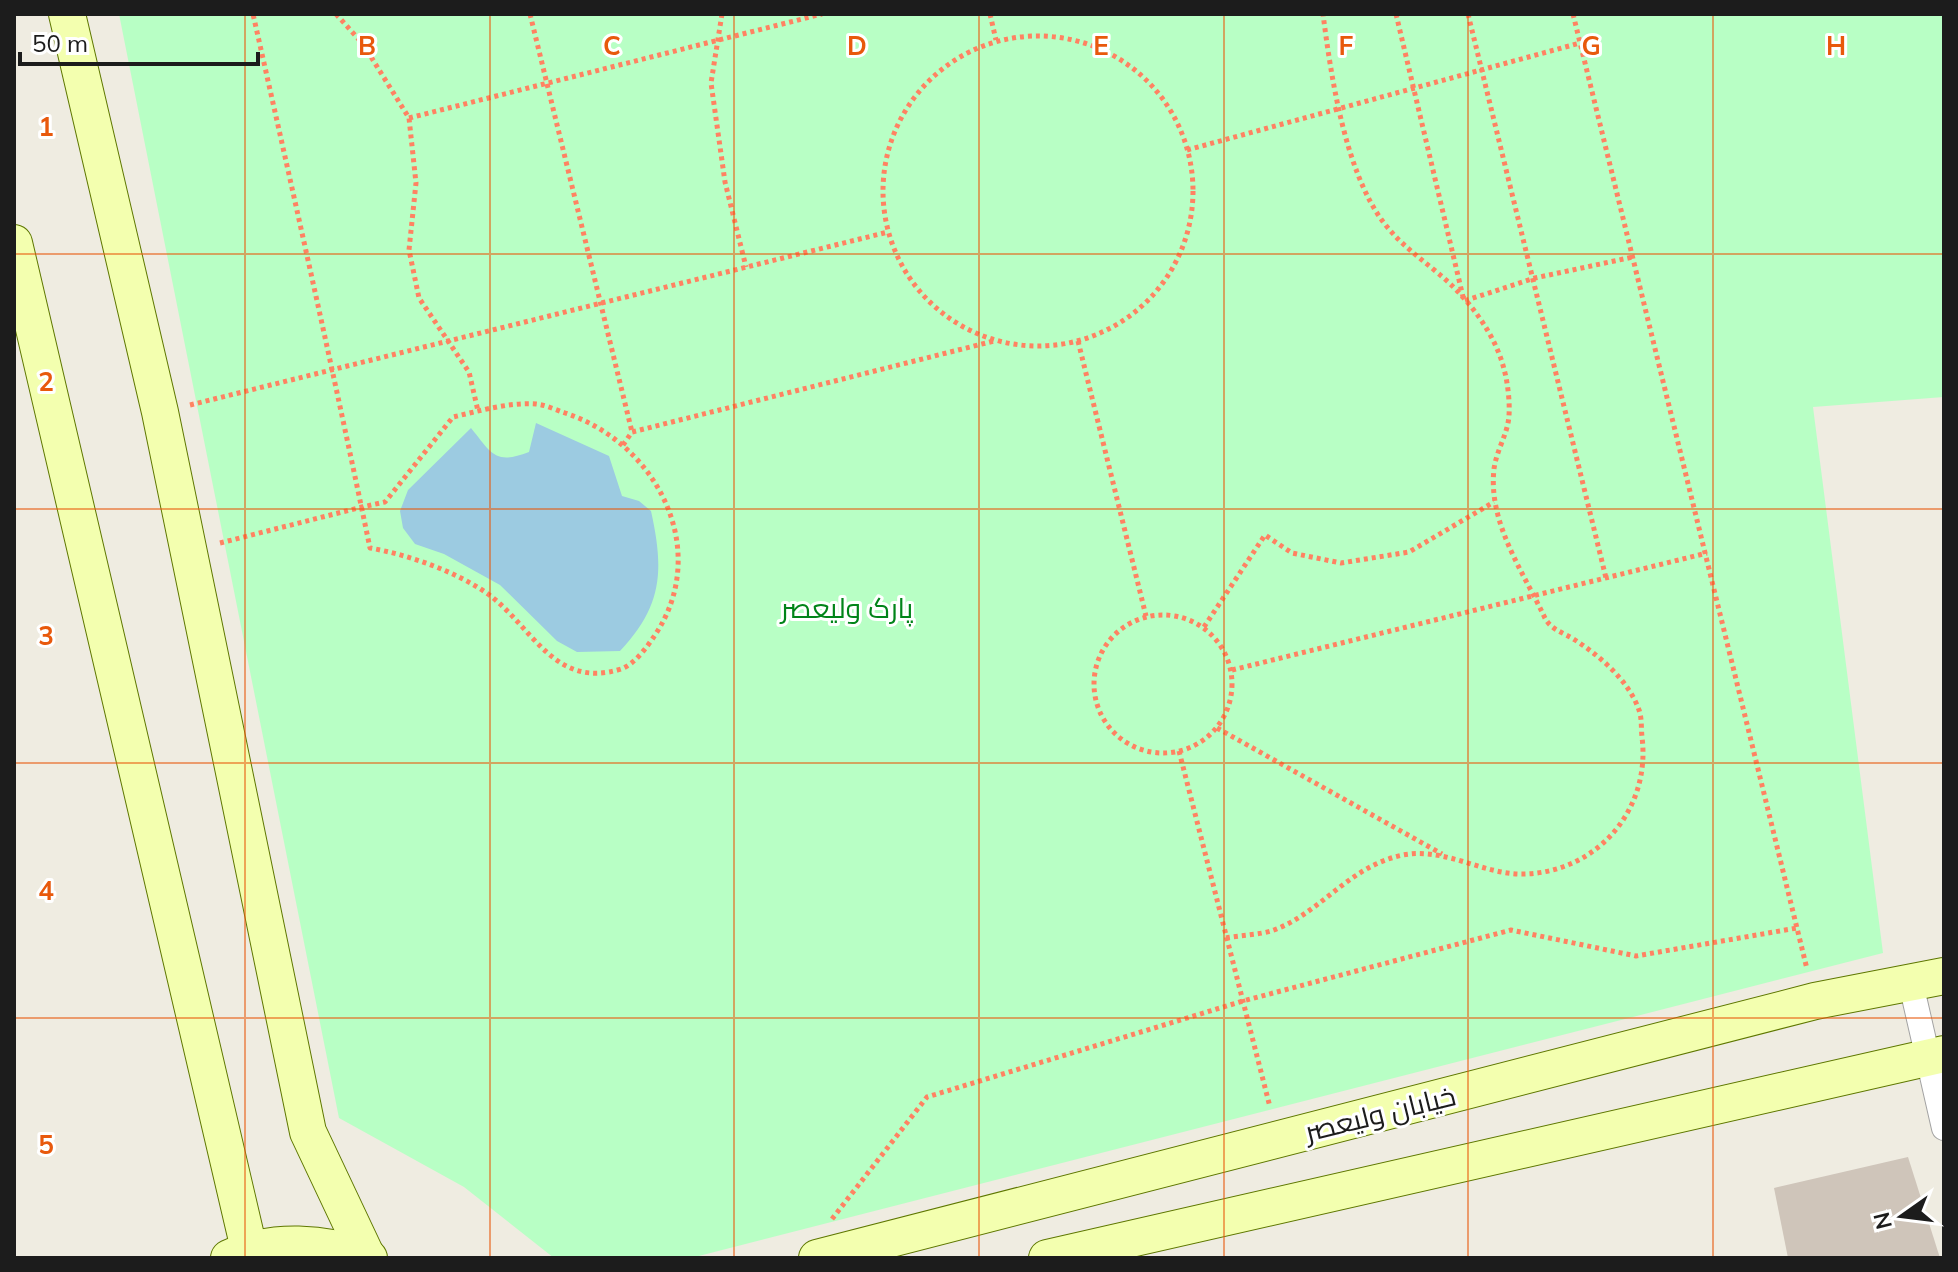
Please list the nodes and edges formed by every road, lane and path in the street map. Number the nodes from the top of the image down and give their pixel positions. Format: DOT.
graph roads {
  1 [pos="67,14"];
  2 [pos="253,14"];
  3 [pos="336,14"];
  4 [pos="530,14"];
  5 [pos="722,14"];
  6 [pos="822,14"];
  7 [pos="990,14"];
  8 [pos="1323,14"];
  9 [pos="1396,14"];
  10 [pos="1468,14"];
  11 [pos="1573,14"];
  12 [pos="719,40"];
  13 [pos="996,40"];
  14 [pos="1580,43"];
  15 [pos="1482,67"];
  16 [pos="546,83"];
  17 [pos="1413,88"];
  18 [pos="1341,108"];
  19 [pos="409,118"];
  20 [pos="1187,150"];
  21 [pos="888,232"];
  22 [pos="14,243"];
  23 [pos="1633,257"];
  24 [pos="746,267"];
  25 [pos="1535,278"];
  26 [pos="1464,301"];
  27 [pos="600,303"];
  28 [pos="995,340"];
  29 [pos="449,341"];
  30 [pos="1078,341"];
  31 [pos="332,370"];
  32 [pos="478,411"];
  33 [pos="160,412"];
  34 [pos="632,432"];
  35 [pos="623,445"];
  36 [pos="1494,502"];
  37 [pos="362,507"];
  38 [pos="189,550"];
  39 [pos="1707,553"];
  40 [pos="1606,578"];
  41 [pos="1534,596"];
  42 [pos="1146,616"];
  43 [pos="1204,627"];
  44 [pos="1232,670"];
  45 [pos="1217,728"];
  46 [pos="1179,751"];
  47 [pos="1443,854"];
  48 [pos="1797,928"];
  49 [pos="1226,938"];
  50 [pos="1928,980"];
  51 [pos="1243,1001"];
  52 [pos="1815,1001"];
  53 [pos="1936,1056"];
  54 [pos="1944,1128"];
  55 [pos="1278,1140"];
  56 [pos="831,1221"];
  57 [pos="239,1253"];
  58 [pos="368,1257"];
  59 [pos="817,1258"];
  60 [pos="1050,1258"];
  1 -- 33 [label="main road"];
  2 -- 31 [label="path"];
  3 -- 19 [label="path"];
  4 -- 16 [label="path"];
  5 -- 12 [label="path"];
  6 -- 12 [label="path"];
  7 -- 13 [label="path"];
  8 -- 18 [label="path"];
  9 -- 17 [label="path"];
  10 -- 15 [label="path"];
  11 -- 14 [label="path"];
  12 -- 16 [label="path"];
  12 -- 24 [label="path"];
  13 -- 20 [label="path"];
  13 -- 21 [label="path"];
  14 -- 15 [label="path"];
  14 -- 23 [label="path"];
  15 -- 17 [label="path"];
  15 -- 25 [label="path"];
  16 -- 19 [label="path"];
  16 -- 27 [label="path"];
  17 -- 18 [label="path"];
  17 -- 26 [label="path"];
  18 -- 20 [label="path"];
  18 -- 26 [label="path"];
  19 -- 29 [label="path"];
  20 -- 30 [label="path"];
  21 -- 24 [label="path"];
  21 -- 28 [label="path"];
  22 -- 57 [label="main road"];
  23 -- 25 [label="path"];
  23 -- 39 [label="path"];
  24 -- 27 [label="path"];
  25 -- 26 [label="path"];
  25 -- 40 [label="path"];
  26 -- 36 [label="path"];
  27 -- 29 [label="path"];
  27 -- 34 [label="path"];
  28 -- 30 [label="path"];
  28 -- 34 [label="path"];
  29 -- 31 [label="path"];
  29 -- 32 [label="path"];
  30 -- 42 [label="path"];
  31 -- 33 [label="path"];
  31 -- 37 [label="path"];
  32 -- 35 [label="path"];
  32 -- 37 [label="path"];
  33 -- 38 [label="main road"];
  34 -- 35 [label="path"];
  35 -- 37 [label="path"];
  36 -- 41 [label="path"];
  36 -- 43 [label="path"];
  37 -- 38 [label="path"];
  38 -- 58 [label="main road"];
  39 -- 40 [label="path"];
  39 -- 48 [label="path"];
  40 -- 41 [label="path"];
  41 -- 44 [label="path"];
  41 -- 47 [label="path"];
  42 -- 43 [label="path"];
  42 -- 46 [label="path"];
  43 -- 44 [label="path"];
  44 -- 45 [label="path"];
  45 -- 46 [label="path"];
  45 -- 47 [label="path"];
  46 -- 49 [label="path"];
  47 -- 49 [label="path"];
  48 -- 51 [label="path"];
  48 -- 52 [label="path"];
  49 -- 51 [label="path"];
  50 -- 52 [label="main road, خیابان ولیعصر"];
  50 -- 53 [label="street"];
  51 -- 55 [label="path"];
  51 -- 56 [label="path"];
  52 -- 55 [label="main road, خیابان ولیعصر"];
  53 -- 54 [label="street"];
  53 -- 60 [label="main road"];
  55 -- 59 [label="main road, خیابان ولیعصر"];
  57 -- 58 [label="main road"];
}
